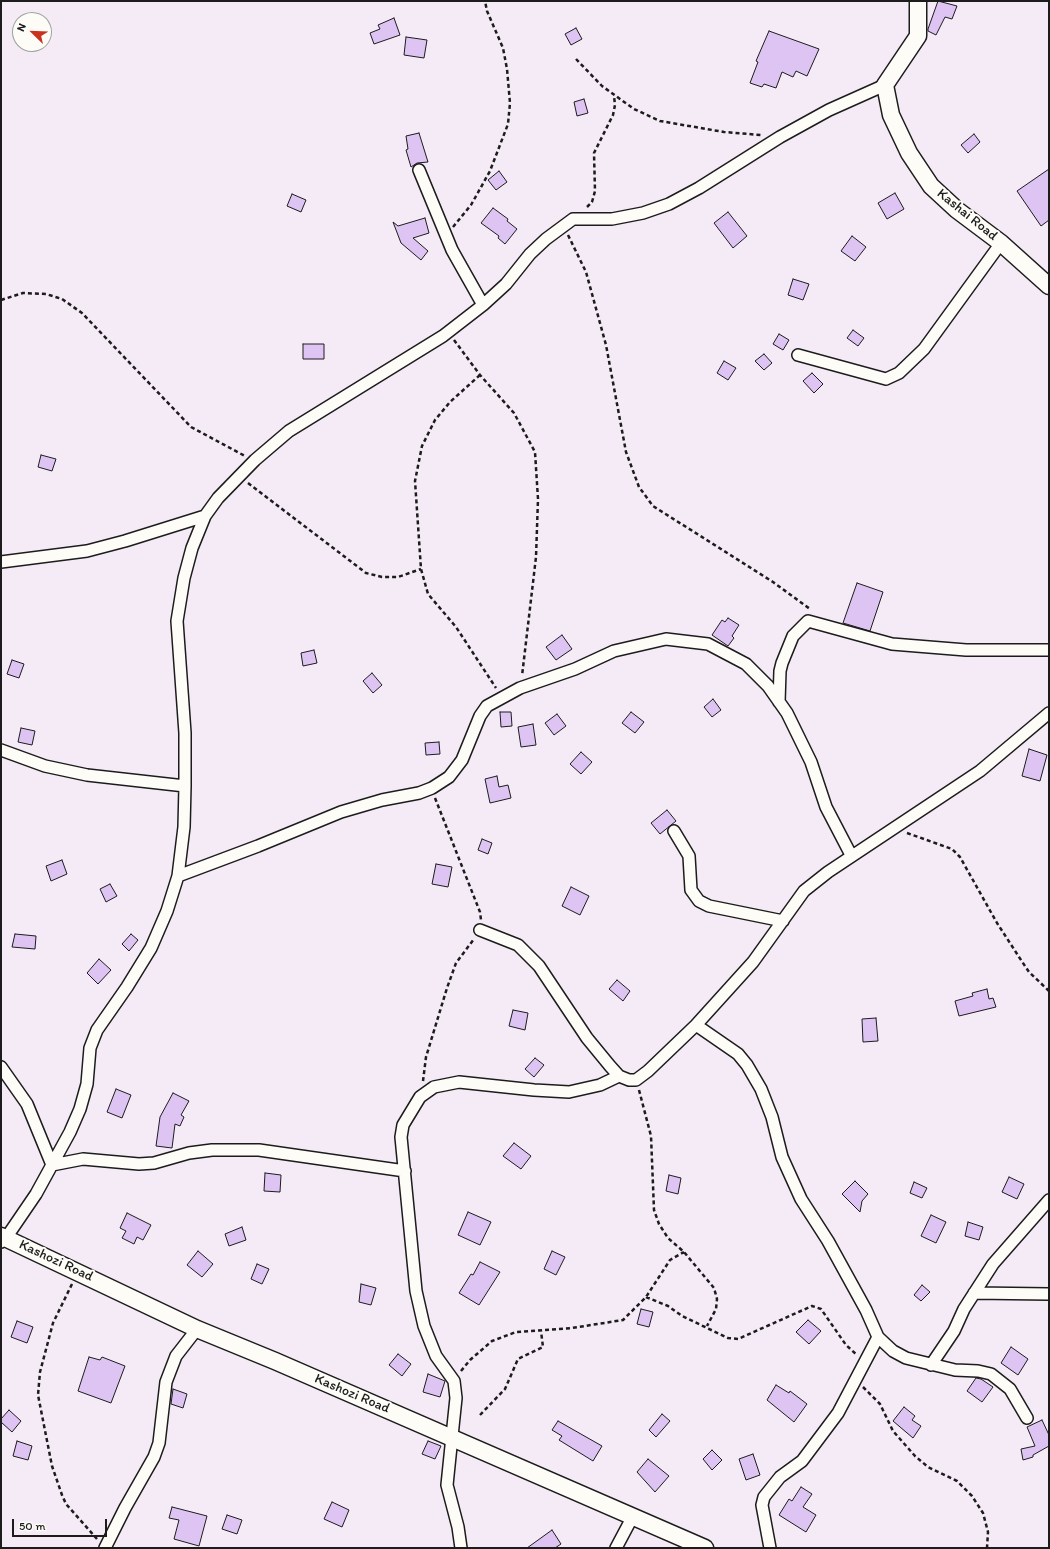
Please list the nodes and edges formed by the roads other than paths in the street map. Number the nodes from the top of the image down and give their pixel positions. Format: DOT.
graph roads {
  1 [pos="918,1"];
  2 [pos="885,86"];
  3 [pos="418,170"];
  4 [pos="1001,243"];
  5 [pos="1049,286"];
  6 [pos="483,305"];
  7 [pos="798,355"];
  8 [pos="205,516"];
  9 [pos="1,562"];
  10 [pos="1049,650"];
  11 [pos="780,702"];
  12 [pos="1049,713"];
  13 [pos="1,750"];
  14 [pos="185,786"];
  15 [pos="674,831"];
  16 [pos="851,855"];
  17 [pos="178,876"];
  18 [pos="783,921"];
  19 [pos="480,930"];
  20 [pos="696,1025"];
  21 [pos="1,1067"];
  22 [pos="619,1076"];
  23 [pos="52,1165"];
  24 [pos="405,1171"];
  25 [pos="1049,1200"];
  26 [pos="3,1239"];
  27 [pos="974,1293"];
  28 [pos="1049,1294"];
  29 [pos="197,1329"];
  30 [pos="878,1337"];
  31 [pos="931,1365"];
  32 [pos="1027,1418"];
  33 [pos="451,1437"];
  34 [pos="632,1516"];
  35 [pos="102,1546"];
  36 [pos="461,1548"];
  37 [pos="616,1548"];
  38 [pos="705,1548"];
  39 [pos="770,1548"];
  1 -- 2 [label="main road"];
  2 -- 4 [label="main road, Kashai Road"];
  2 -- 6 [label="street"];
  3 -- 6 [label="street"];
  4 -- 5 [label="main road, Kashai Road"];
  4 -- 7 [label="street"];
  6 -- 8 [label="street"];
  8 -- 9 [label="street"];
  8 -- 14 [label="street"];
  10 -- 11 [label="street"];
  11 -- 16 [label="street"];
  11 -- 17 [label="street"];
  12 -- 16 [label="street"];
  13 -- 14 [label="street"];
  14 -- 17 [label="street"];
  15 -- 18 [label="street"];
  16 -- 18 [label="street"];
  17 -- 23 [label="street"];
  18 -- 20 [label="street"];
  19 -- 22 [label="street"];
  20 -- 22 [label="street"];
  20 -- 30 [label="street"];
  21 -- 23 [label="street"];
  22 -- 24 [label="street"];
  23 -- 24 [label="street"];
  23 -- 26 [label="street"];
  24 -- 33 [label="street"];
  25 -- 27 [label="street"];
  26 -- 29 [label="main road, Kashozi Road"];
  27 -- 28 [label="street"];
  27 -- 31 [label="street"];
  29 -- 33 [label="main road, Kashozi Road"];
  29 -- 35 [label="street"];
  30 -- 31 [label="street"];
  30 -- 39 [label="street"];
  31 -- 32 [label="street"];
  33 -- 34 [label="main road, Kashozi Road"];
  33 -- 36 [label="street"];
  34 -- 37 [label="street"];
  34 -- 38 [label="main road, Kashozi Road"];
}
